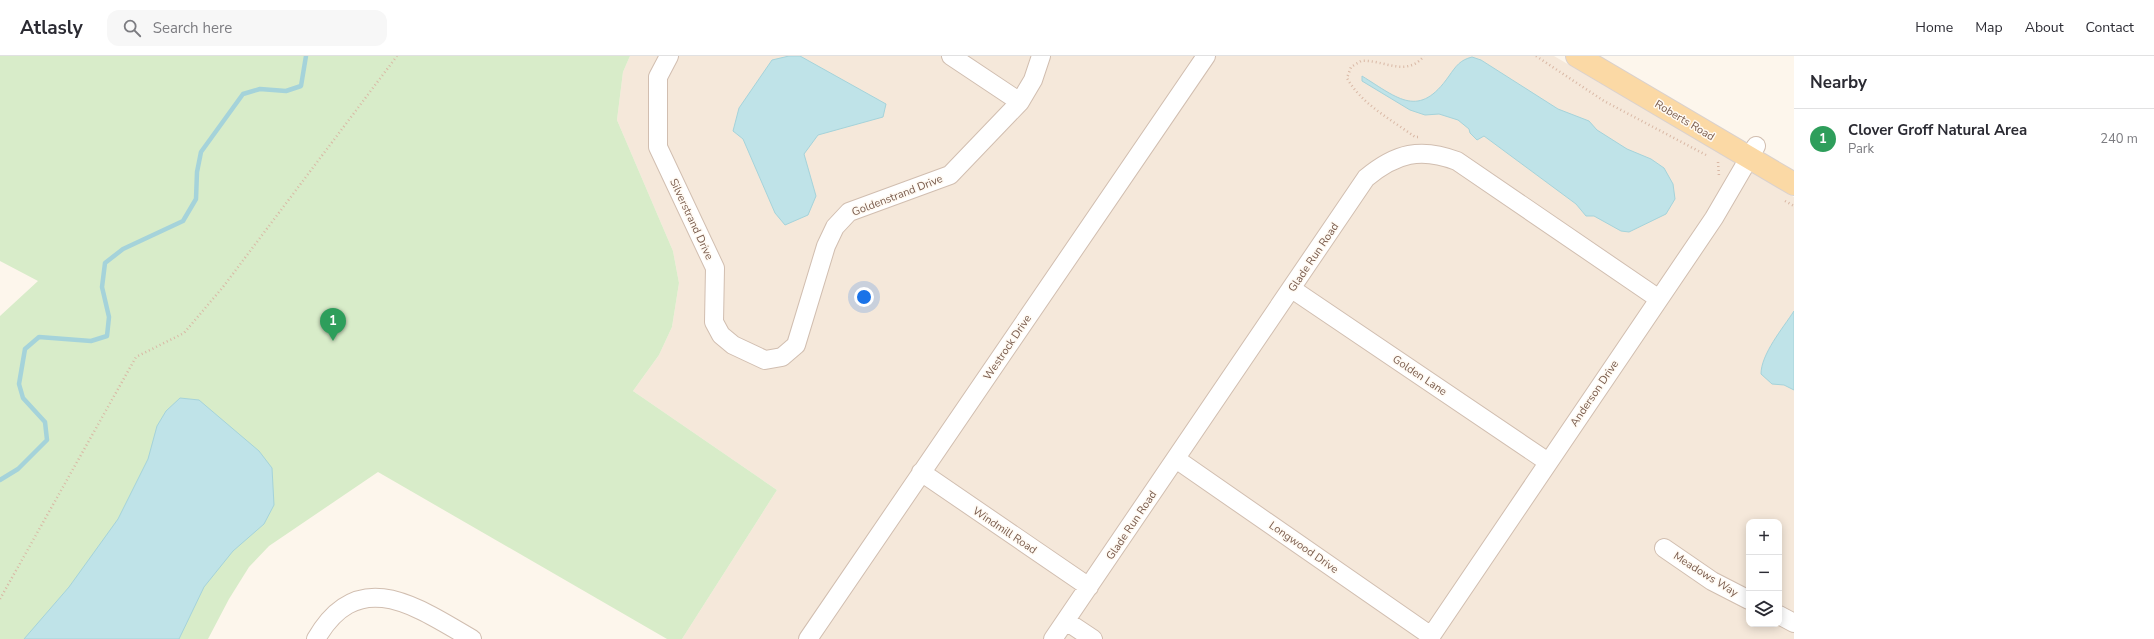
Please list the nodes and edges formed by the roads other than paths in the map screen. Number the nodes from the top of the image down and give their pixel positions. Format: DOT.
graph roads {
  1 [pos="669,56"];
  2 [pos="950,56"];
  3 [pos="1041,56"];
  4 [pos="1206,56"];
  5 [pos="1577,56"];
  6 [pos="1605,56"];
  7 [pos="1020,102"];
  8 [pos="1749,159"];
  9 [pos="1794,168"];
  10 [pos="1794,174"];
  11 [pos="1787,191"];
  12 [pos="1292,289"];
  13 [pos="1659,299"];
  14 [pos="765,360"];
  15 [pos="1176,459"];
  16 [pos="1548,462"];
  17 [pos="921,472"];
  18 [pos="1664,548"];
  19 [pos="1089,587"];
  20 [pos="1746,598"];
  21 [pos="1782,617"];
  22 [pos="1066,621"];
  23 [pos="1794,623"];
  24 [pos="1430,637"];
  25 [pos="316,639"];
  26 [pos="472,639"];
  27 [pos="808,639"];
  28 [pos="1054,639"];
  29 [pos="1093,639"];
  1 -- 14 [label="street, Silverstrand Drive"];
  2 -- 7 [label="street"];
  3 -- 7 [label="street, Goldenstrand Drive"];
  4 -- 17 [label="street, Westrock Drive"];
  5 -- 8 [label="main road, Roberts Road"];
  6 -- 8 [label="main road, Roberts Road"];
  7 -- 14 [label="street, Goldenstrand Drive"];
  8 -- 9 [label="main road, Roberts Road"];
  8 -- 10 [label="main road"];
  8 -- 11 [label="main road, Roberts Road"];
  8 -- 13 [label="street, Anderson Drive"];
  12 -- 13 [label="street, Glade Run Road"];
  12 -- 15 [label="street, Glade Run Road"];
  12 -- 16 [label="street, Golden Lane"];
  13 -- 16 [label="street, Anderson Drive"];
  15 -- 19 [label="street, Glade Run Road"];
  15 -- 24 [label="street, Longwood Drive"];
  16 -- 24 [label="street, Anderson Drive"];
  17 -- 19 [label="street, Windmill Road"];
  17 -- 27 [label="street, Westrock Drive"];
  18 -- 20 [label="street, Meadows Way"];
  19 -- 22 [label="street, Glade Run Road"];
  21 -- 23 [label="street"];
  22 -- 28 [label="street, Glade Run Road"];
  22 -- 29 [label="street"];
  25 -- 26 [label="street"];
}
